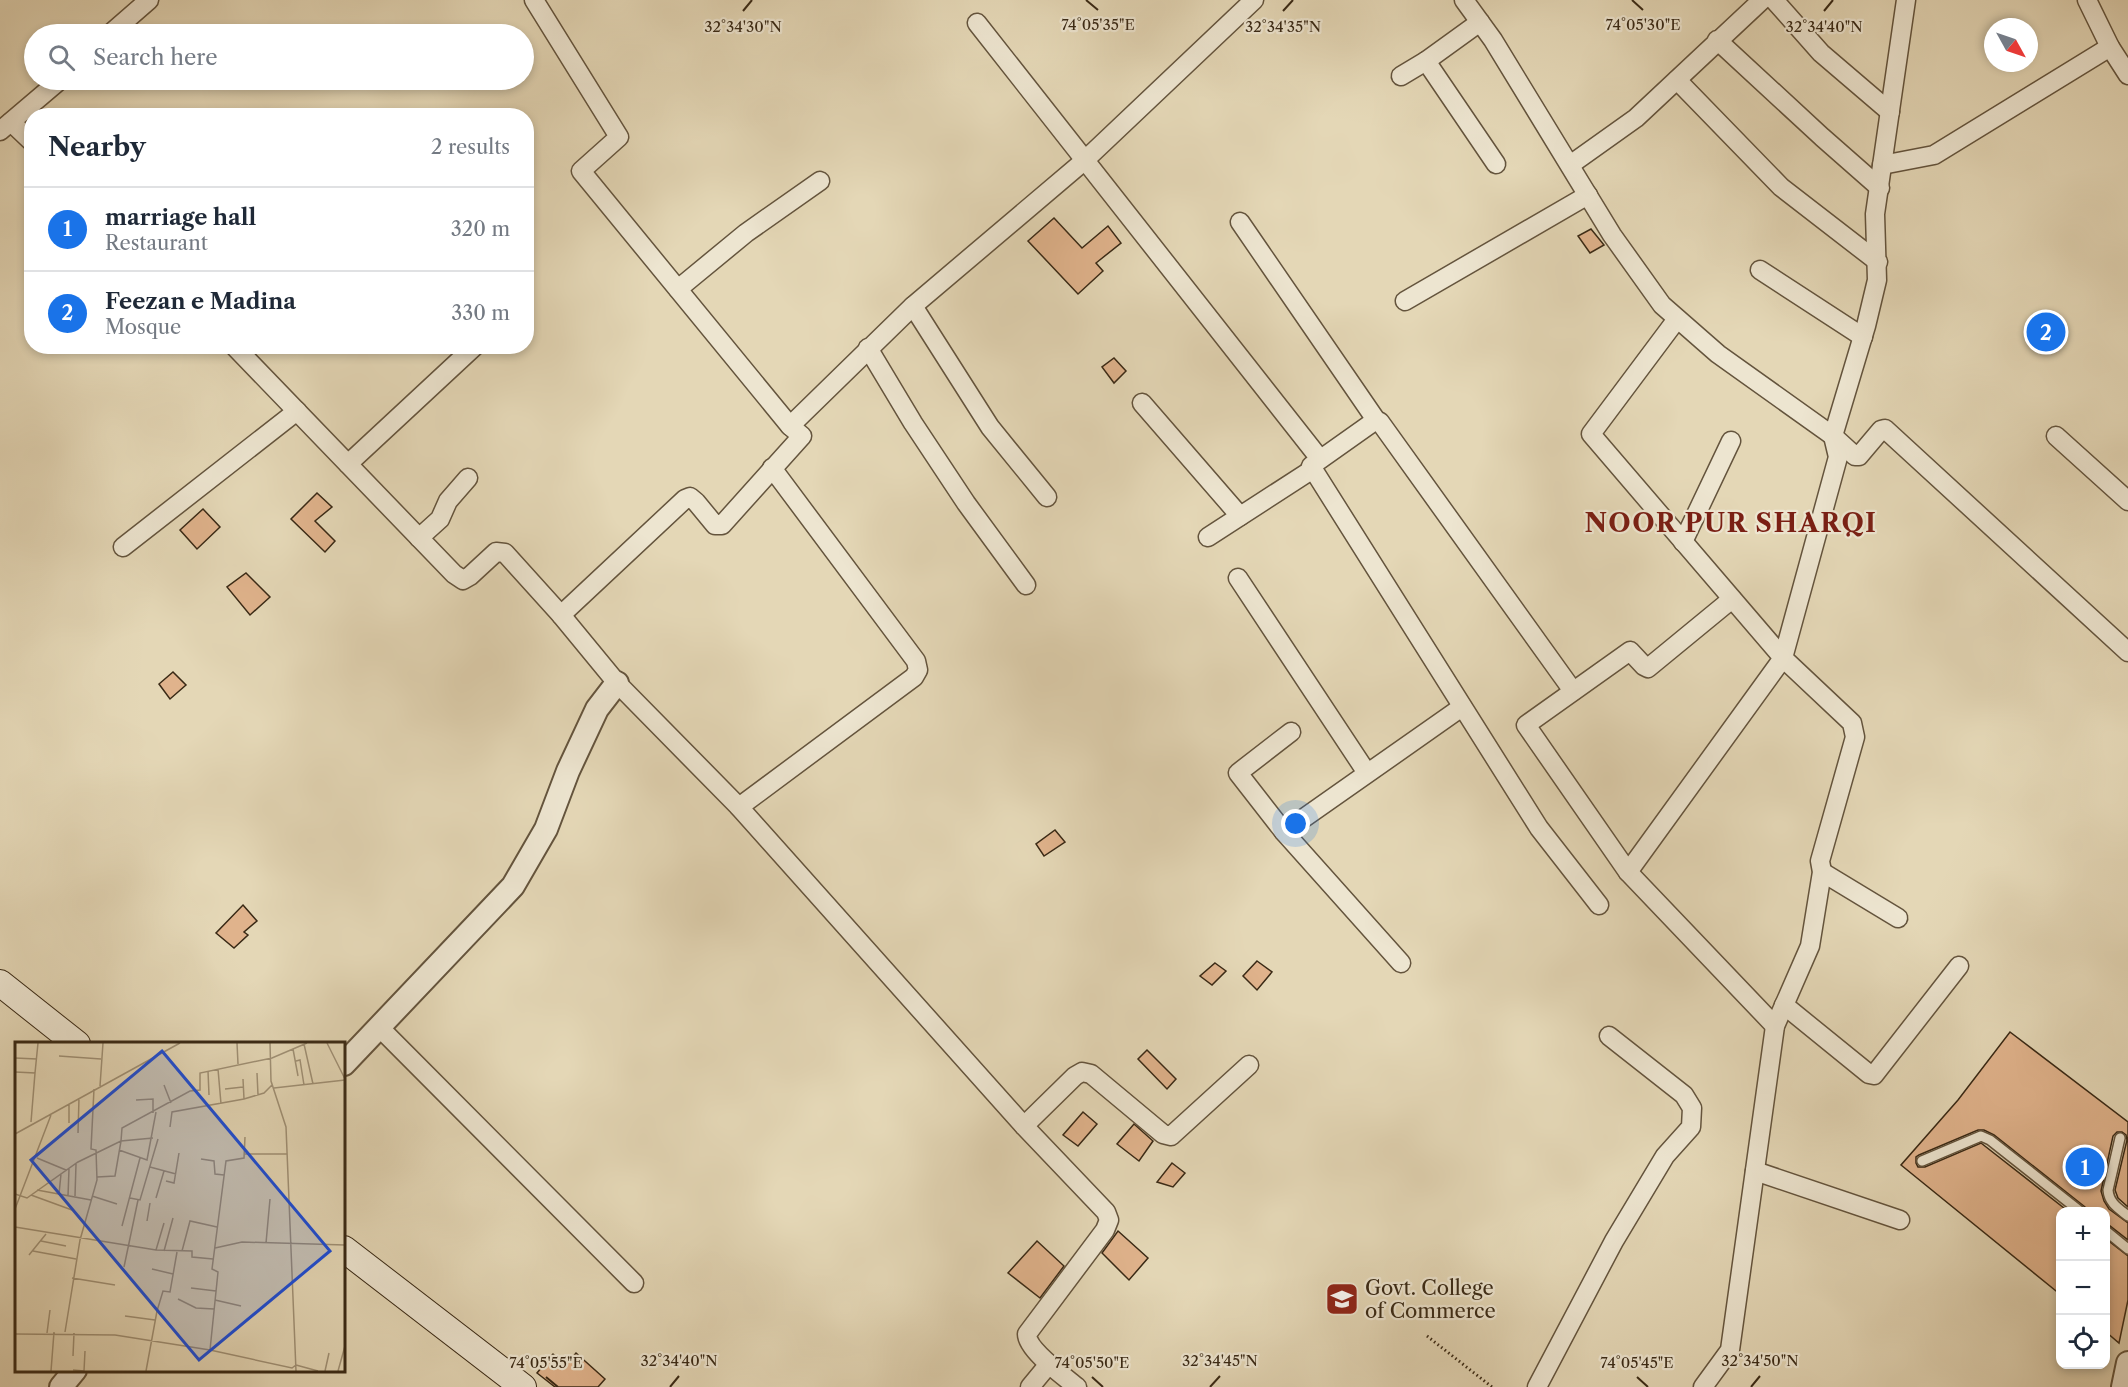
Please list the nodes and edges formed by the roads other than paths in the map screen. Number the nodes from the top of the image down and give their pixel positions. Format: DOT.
graph roads {
  1 [pos="149,0"];
  2 [pos="534,0"];
  3 [pos="1254,0"];
  4 [pos="1464,0"];
  5 [pos="1762,0"];
  6 [pos="1774,0"];
  7 [pos="1906,0"];
  8 [pos="2087,0"];
  9 [pos="1480,22"];
  10 [pos="977,23"];
  11 [pos="121,24"];
  12 [pos="1717,40"];
  13 [pos="2110,47"];
  14 [pos="1426,61"];
  15 [pos="2128,75"];
  16 [pos="1401,76"];
  17 [pos="1677,80"];
  18 [pos="49,90"];
  19 [pos="28,108"];
  20 [pos="24,111"];
  21 [pos="1890,112"];
  22 [pos="6,127"];
  23 [pos="24,137"];
  24 [pos="1084,161"];
  25 [pos="1496,164"];
  26 [pos="1570,165"];
  27 [pos="1882,165"];
  28 [pos="820,181"];
  29 [pos="1880,188"];
  30 [pos="1588,195"];
  31 [pos="1240,222"];
  32 [pos="1878,262"];
  33 [pos="1760,270"];
  34 [pos="678,289"];
  35 [pos="1405,301"];
  36 [pos="913,306"];
  37 [pos="1677,319"];
  38 [pos="1863,337"];
  39 [pos="868,348"];
  40 [pos="247,354"];
  41 [pos="467,354"];
  42 [pos="1142,403"];
  43 [pos="297,411"];
  44 [pos="1376,420"];
  45 [pos="790,426"];
  46 [pos="1833,436"];
  47 [pos="2056,436"];
  48 [pos="1731,441"];
  49 [pos="348,464"];
  50 [pos="1316,464"];
  51 [pos="772,468"];
  52 [pos="468,478"];
  53 [pos="1047,498"];
  54 [pos="2128,501"];
  55 [pos="1240,516"];
  56 [pos="1208,537"];
  57 [pos="419,538"];
  58 [pos="1683,542"];
  59 [pos="123,547"];
  60 [pos="1238,578"];
  61 [pos="1026,585"];
  62 [pos="1732,599"];
  63 [pos="561,615"];
  64 [pos="2128,652"];
  65 [pos="1783,658"];
  66 [pos="617,683"];
  67 [pos="1573,691"];
  68 [pos="1462,707"];
  69 [pos="1291,732"];
  70 [pos="1367,772"];
  71 [pos="739,807"];
  72 [pos="1284,832"];
  73 [pos="1628,872"];
  74 [pos="1822,872"];
  75 [pos="1599,905"];
  76 [pos="1898,918"];
  77 [pos="1401,963"];
  78 [pos="1959,966"];
  79 [pos="0,983"];
  80 [pos="1784,1005"];
  81 [pos="1775,1026"];
  82 [pos="380,1028"];
  83 [pos="1609,1036"];
  84 [pos="74,1042"];
  85 [pos="345,1063"];
  86 [pos="1249,1065"];
  87 [pos="1024,1126"];
  88 [pos="2120,1138"];
  89 [pos="1922,1161"];
  90 [pos="1755,1170"];
  91 [pos="2075,1207"];
  92 [pos="2128,1216"];
  93 [pos="1900,1220"];
  94 [pos="2110,1234"];
  95 [pos="2128,1249"];
  96 [pos="345,1250"];
  97 [pos="634,1283"];
  98 [pos="2128,1363"];
  99 [pos="1049,1364"];
  100 [pos="74,1372"];
  101 [pos="61,1387"];
  102 [pos="523,1387"];
  103 [pos="1030,1387"];
  104 [pos="1077,1387"];
  105 [pos="1538,1387"];
  106 [pos="1703,1387"];
  107 [pos="2123,1387"];
  1 -- 11 [label="street"];
  2 -- 34 [label="street"];
  3 -- 24 [label="street"];
  4 -- 9 [label="street"];
  5 -- 12 [label="street"];
  6 -- 21 [label="street"];
  7 -- 21 [label="street"];
  8 -- 13 [label="street"];
  9 -- 14 [label="street"];
  9 -- 26 [label="street"];
  10 -- 24 [label="street"];
  12 -- 17 [label="street"];
  12 -- 29 [label="street"];
  13 -- 15 [label="street"];
  13 -- 27 [label="street"];
  14 -- 16 [label="street"];
  14 -- 25 [label="street"];
  17 -- 26 [label="street"];
  17 -- 32 [label="street"];
  18 -- 19 [label="street"];
  20 -- 22 [label="street"];
  21 -- 27 [label="street"];
  22 -- 23 [label="street"];
  24 -- 36 [label="street"];
  24 -- 50 [label="street"];
  26 -- 30 [label="street"];
  27 -- 29 [label="street"];
  28 -- 34 [label="street"];
  29 -- 32 [label="street"];
  30 -- 35 [label="street"];
  30 -- 37 [label="street"];
  31 -- 44 [label="street"];
  32 -- 38 [label="street"];
  33 -- 38 [label="street"];
  34 -- 45 [label="street"];
  36 -- 39 [label="street"];
  36 -- 53 [label="street"];
  37 -- 46 [label="street"];
  37 -- 58 [label="street"];
  38 -- 46 [label="street"];
  39 -- 45 [label="street"];
  39 -- 61 [label="street"];
  40 -- 43 [label="street"];
  41 -- 49 [label="street"];
  42 -- 55 [label="street"];
  43 -- 49 [label="street"];
  43 -- 59 [label="street"];
  44 -- 50 [label="street"];
  44 -- 67 [label="street"];
  45 -- 51 [label="street"];
  46 -- 64 [label="street"];
  46 -- 65 [label="street"];
  47 -- 54 [label="street"];
  48 -- 58 [label="street"];
  49 -- 57 [label="street"];
  50 -- 55 [label="street"];
  50 -- 68 [label="street"];
  51 -- 63 [label="street"];
  51 -- 71 [label="street"];
  52 -- 57 [label="street"];
  55 -- 56 [label="street"];
  57 -- 63 [label="street"];
  58 -- 62 [label="street"];
  60 -- 70 [label="street"];
  62 -- 65 [label="street"];
  62 -- 67 [label="street"];
  63 -- 66 [label="street"];
  65 -- 73 [label="street"];
  65 -- 74 [label="street"];
  66 -- 71 [label="street"];
  66 -- 82 [label="street"];
  67 -- 73 [label="street"];
  68 -- 70 [label="street"];
  68 -- 75 [label="street"];
  69 -- 72 [label="street"];
  70 -- 72 [label="street"];
  71 -- 87 [label="street"];
  72 -- 77 [label="street"];
  73 -- 81 [label="street"];
  74 -- 76 [label="street"];
  74 -- 80 [label="street"];
  78 -- 80 [label="street"];
  79 -- 84 [label="main road"];
  80 -- 81 [label="street"];
  81 -- 90 [label="street"];
  82 -- 85 [label="street"];
  82 -- 97 [label="street"];
  83 -- 105 [label="street"];
  86 -- 87 [label="street"];
  87 -- 99 [label="street"];
  88 -- 92 [label="lane"];
  89 -- 91 [label="lane"];
  90 -- 93 [label="street"];
  90 -- 106 [label="street"];
  94 -- 95 [label="lane"];
  96 -- 102 [label="main road"];
  98 -- 107 [label="street"];
  99 -- 103 [label="street"];
  99 -- 104 [label="street"];
  100 -- 101 [label="street"];
}
